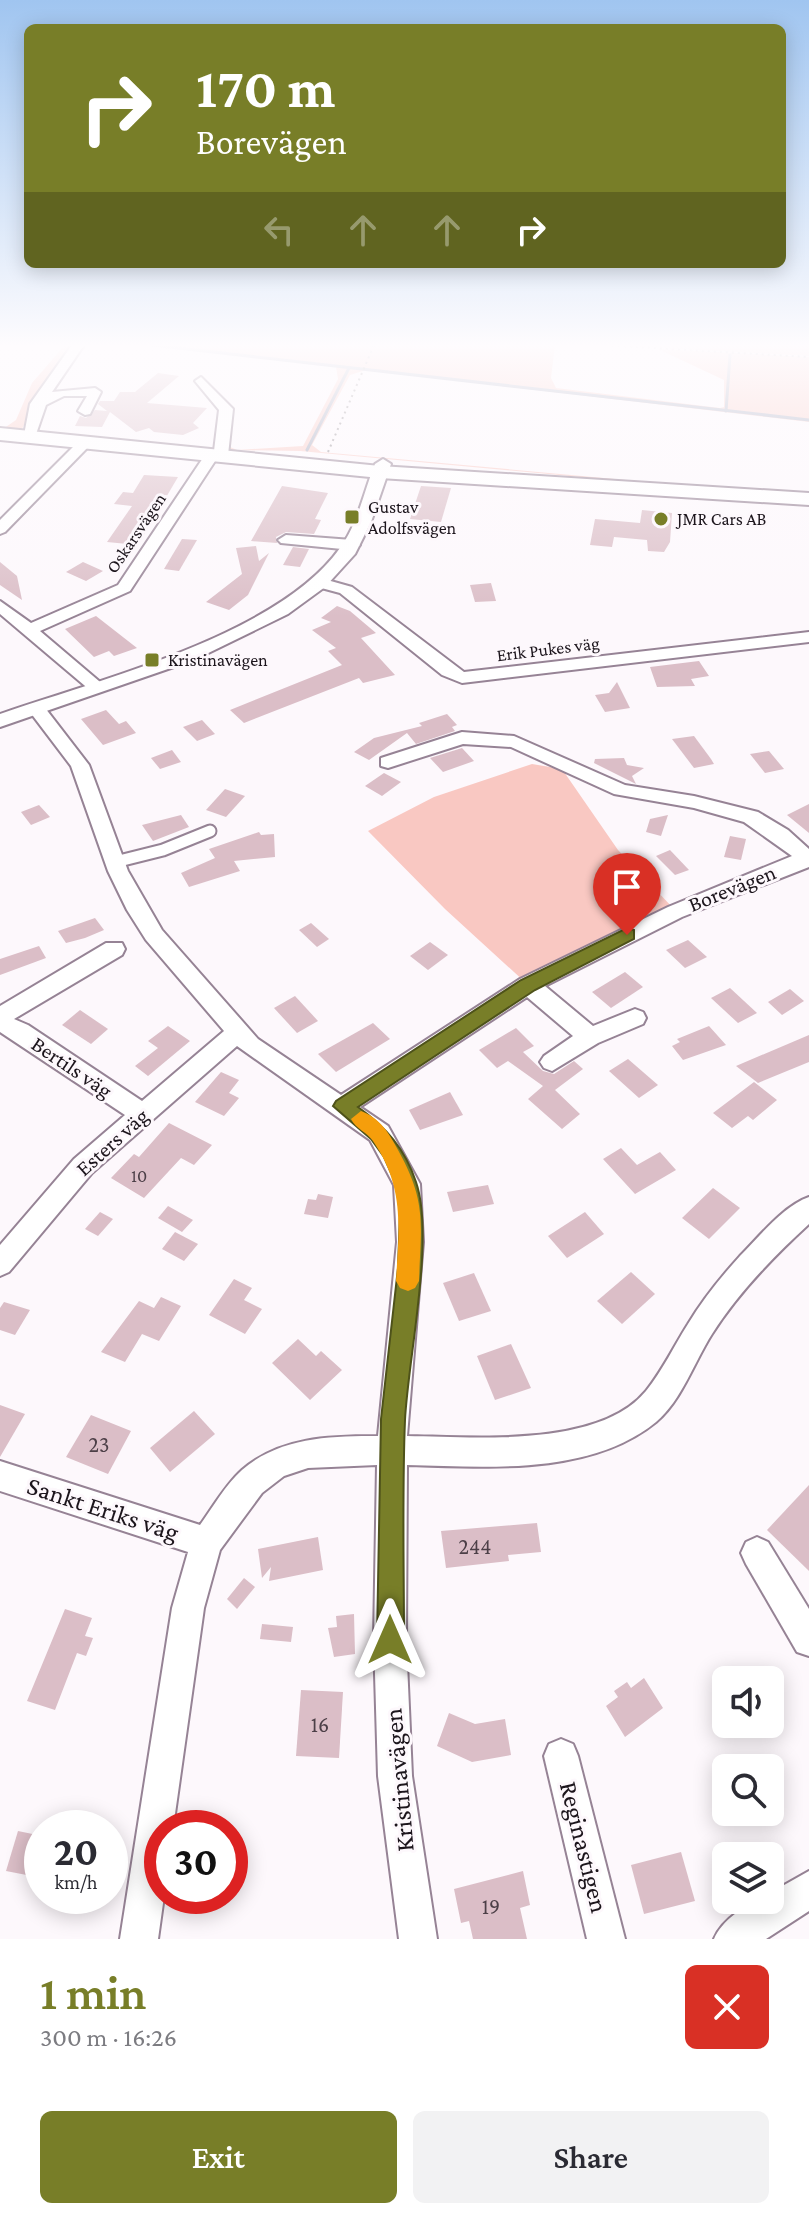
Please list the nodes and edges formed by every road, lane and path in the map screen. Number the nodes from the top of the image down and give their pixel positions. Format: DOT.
graph roads {
  1 [pos="14,435"];
  2 [pos="220,435"];
  3 [pos="334,435"];
  4 [pos="28,437"];
  5 [pos="84,444"];
  6 [pos="327,452"];
  7 [pos="216,455"];
  8 [pos="381,468"];
  9 [pos="809,499"];
  10 [pos="0,529"];
  11 [pos="286,540"];
  12 [pos="352,545"];
  13 [pos="320,583"];
  14 [pos="0,606"];
  15 [pos="29,630"];
  16 [pos="809,637"];
  17 [pos="97,687"];
  18 [pos="36,708"];
  19 [pos="0,721"];
  20 [pos="388,762"];
  21 [pos="210,831"];
  22 [pos="808,858"];
  23 [pos="115,862"];
  24 [pos="114,949"];
  25 [pos="528,985"];
  26 [pos="635,1018"];
  27 [pos="0,1020"];
  28 [pos="238,1032"];
  29 [pos="590,1037"];
  30 [pos="552,1062"];
  31 [pos="343,1106"];
  32 [pos="142,1114"];
  33 [pos="809,1208"];
  34 [pos="0,1264"];
  35 [pos="392,1451"];
  36 [pos="0,1476"];
  37 [pos="206,1542"];
  38 [pos="757,1553"];
  39 [pos="809,1640"];
  40 [pos="561,1756"];
  41 [pos="809,1889"];
  42 [pos="139,1939"];
  43 [pos="418,1939"];
  44 [pos="606,1939"];
  45 [pos="733,1939"];
  1 -- 4 [label="main road"];
  2 -- 7 [label="street"];
  3 -- 6 [label="path"];
  4 -- 5 [label="main road"];
  5 -- 7 [label="main road"];
  5 -- 10 [label="street"];
  7 -- 8 [label="main road"];
  7 -- 15 [label="street, Oskarsvägen"];
  8 -- 9 [label="main road"];
  8 -- 12 [label="street"];
  11 -- 12 [label="street"];
  12 -- 13 [label="street"];
  13 -- 16 [label="street, Erik Pukes väg"];
  13 -- 17 [label="street"];
  14 -- 15 [label="street"];
  15 -- 17 [label="street"];
  17 -- 18 [label="street"];
  18 -- 19 [label="street"];
  18 -- 23 [label="street, Kristinavägen"];
  20 -- 22 [label="street"];
  21 -- 23 [label="lane"];
  22 -- 25 [label="street, Borevägen"];
  23 -- 28 [label="street, Kristinavägen"];
  24 -- 27 [label="street"];
  25 -- 29 [label="street"];
  25 -- 31 [label="street, Borevägen"];
  26 -- 29 [label="street"];
  27 -- 32 [label="street, Bertils väg"];
  28 -- 31 [label="street, Kristinavägen"];
  28 -- 32 [label="street, Esters väg"];
  29 -- 30 [label="street"];
  31 -- 35 [label="street, Kristinavägen"];
  32 -- 34 [label="street, Esters väg"];
  33 -- 35 [label="street"];
  35 -- 37 [label="street"];
  35 -- 43 [label="street, Kristinavägen"];
  36 -- 37 [label="street, Sankt Eriks väg"];
  37 -- 42 [label="street"];
  38 -- 39 [label="street"];
  40 -- 44 [label="street, Reginastigen"];
  41 -- 45 [label="street"];
}
